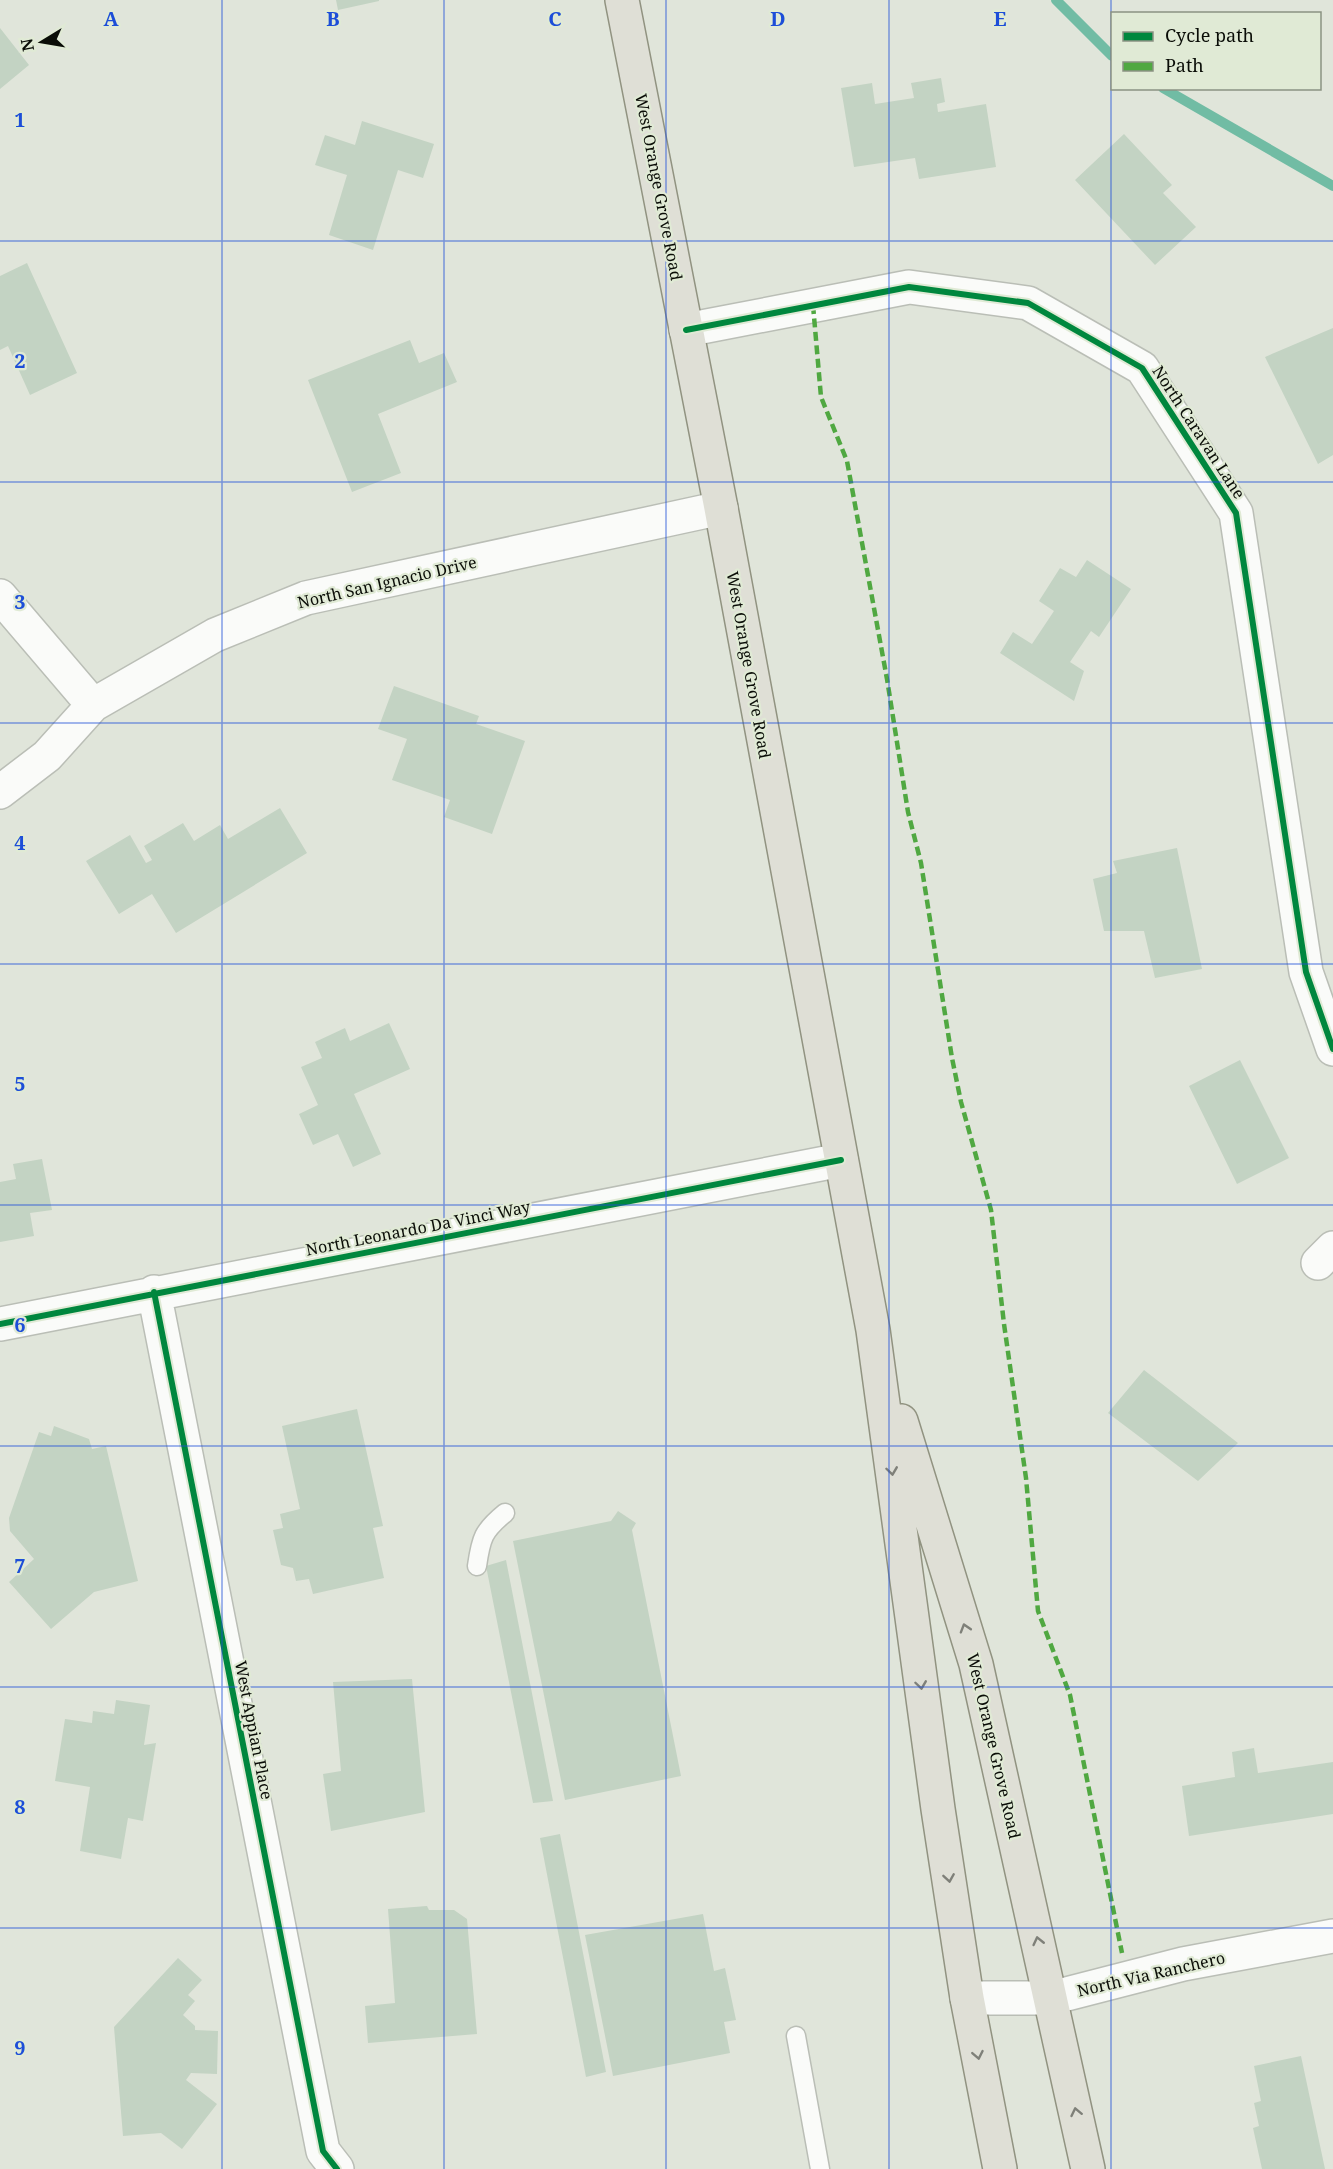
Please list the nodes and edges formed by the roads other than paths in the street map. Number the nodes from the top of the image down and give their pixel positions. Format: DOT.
graph roads {
  1 [pos="622,0"];
  2 [pos="686,330"];
  3 [pos="721,508"];
  4 [pos="0,596"];
  5 [pos="93,705"];
  6 [pos="0,792"];
  7 [pos="1333,1049"];
  8 [pos="841,1160"];
  9 [pos="154,1292"];
  10 [pos="0,1324"];
  11 [pos="873,1330"];
  12 [pos="506,1513"];
  13 [pos="477,1566"];
  14 [pos="1333,1936"];
  15 [pos="967,1998"];
  16 [pos="1051,1998"];
  17 [pos="796,2036"];
  18 [pos="337,2169"];
  19 [pos="820,2169"];
  20 [pos="1000,2169"];
  21 [pos="1088,2169"];
  1 -- 2 [label="main road, West Orange Grove Road"];
  2 -- 3 [label="main road, West Orange Grove Road"];
  2 -- 7 [label="street, North Caravan Lane"];
  3 -- 5 [label="street, North San Ignacio Drive"];
  3 -- 8 [label="main road, West Orange Grove Road"];
  4 -- 5 [label="street"];
  5 -- 6 [label="street, North San Ignacio Drive"];
  8 -- 9 [label="street, North Leonardo Da Vinci Way"];
  8 -- 11 [label="main road, West Orange Grove Road"];
  9 -- 10 [label="street, North Leonardo Da Vinci Way"];
  9 -- 18 [label="street, West Appian Place"];
  11 -- 15 [label="main road, West Orange Grove Road, one-way"];
  16 -- 11 [label="main road, West Orange Grove Road, one-way"];
  12 -- 13 [label="lane"];
  14 -- 16 [label="street, North Via Ranchero"];
  15 -- 16 [label="street, North Via Ranchero"];
  15 -- 20 [label="main road, West Orange Grove Road, one-way"];
  21 -- 16 [label="main road, West Orange Grove Road, one-way"];
  17 -- 19 [label="lane"];
}
